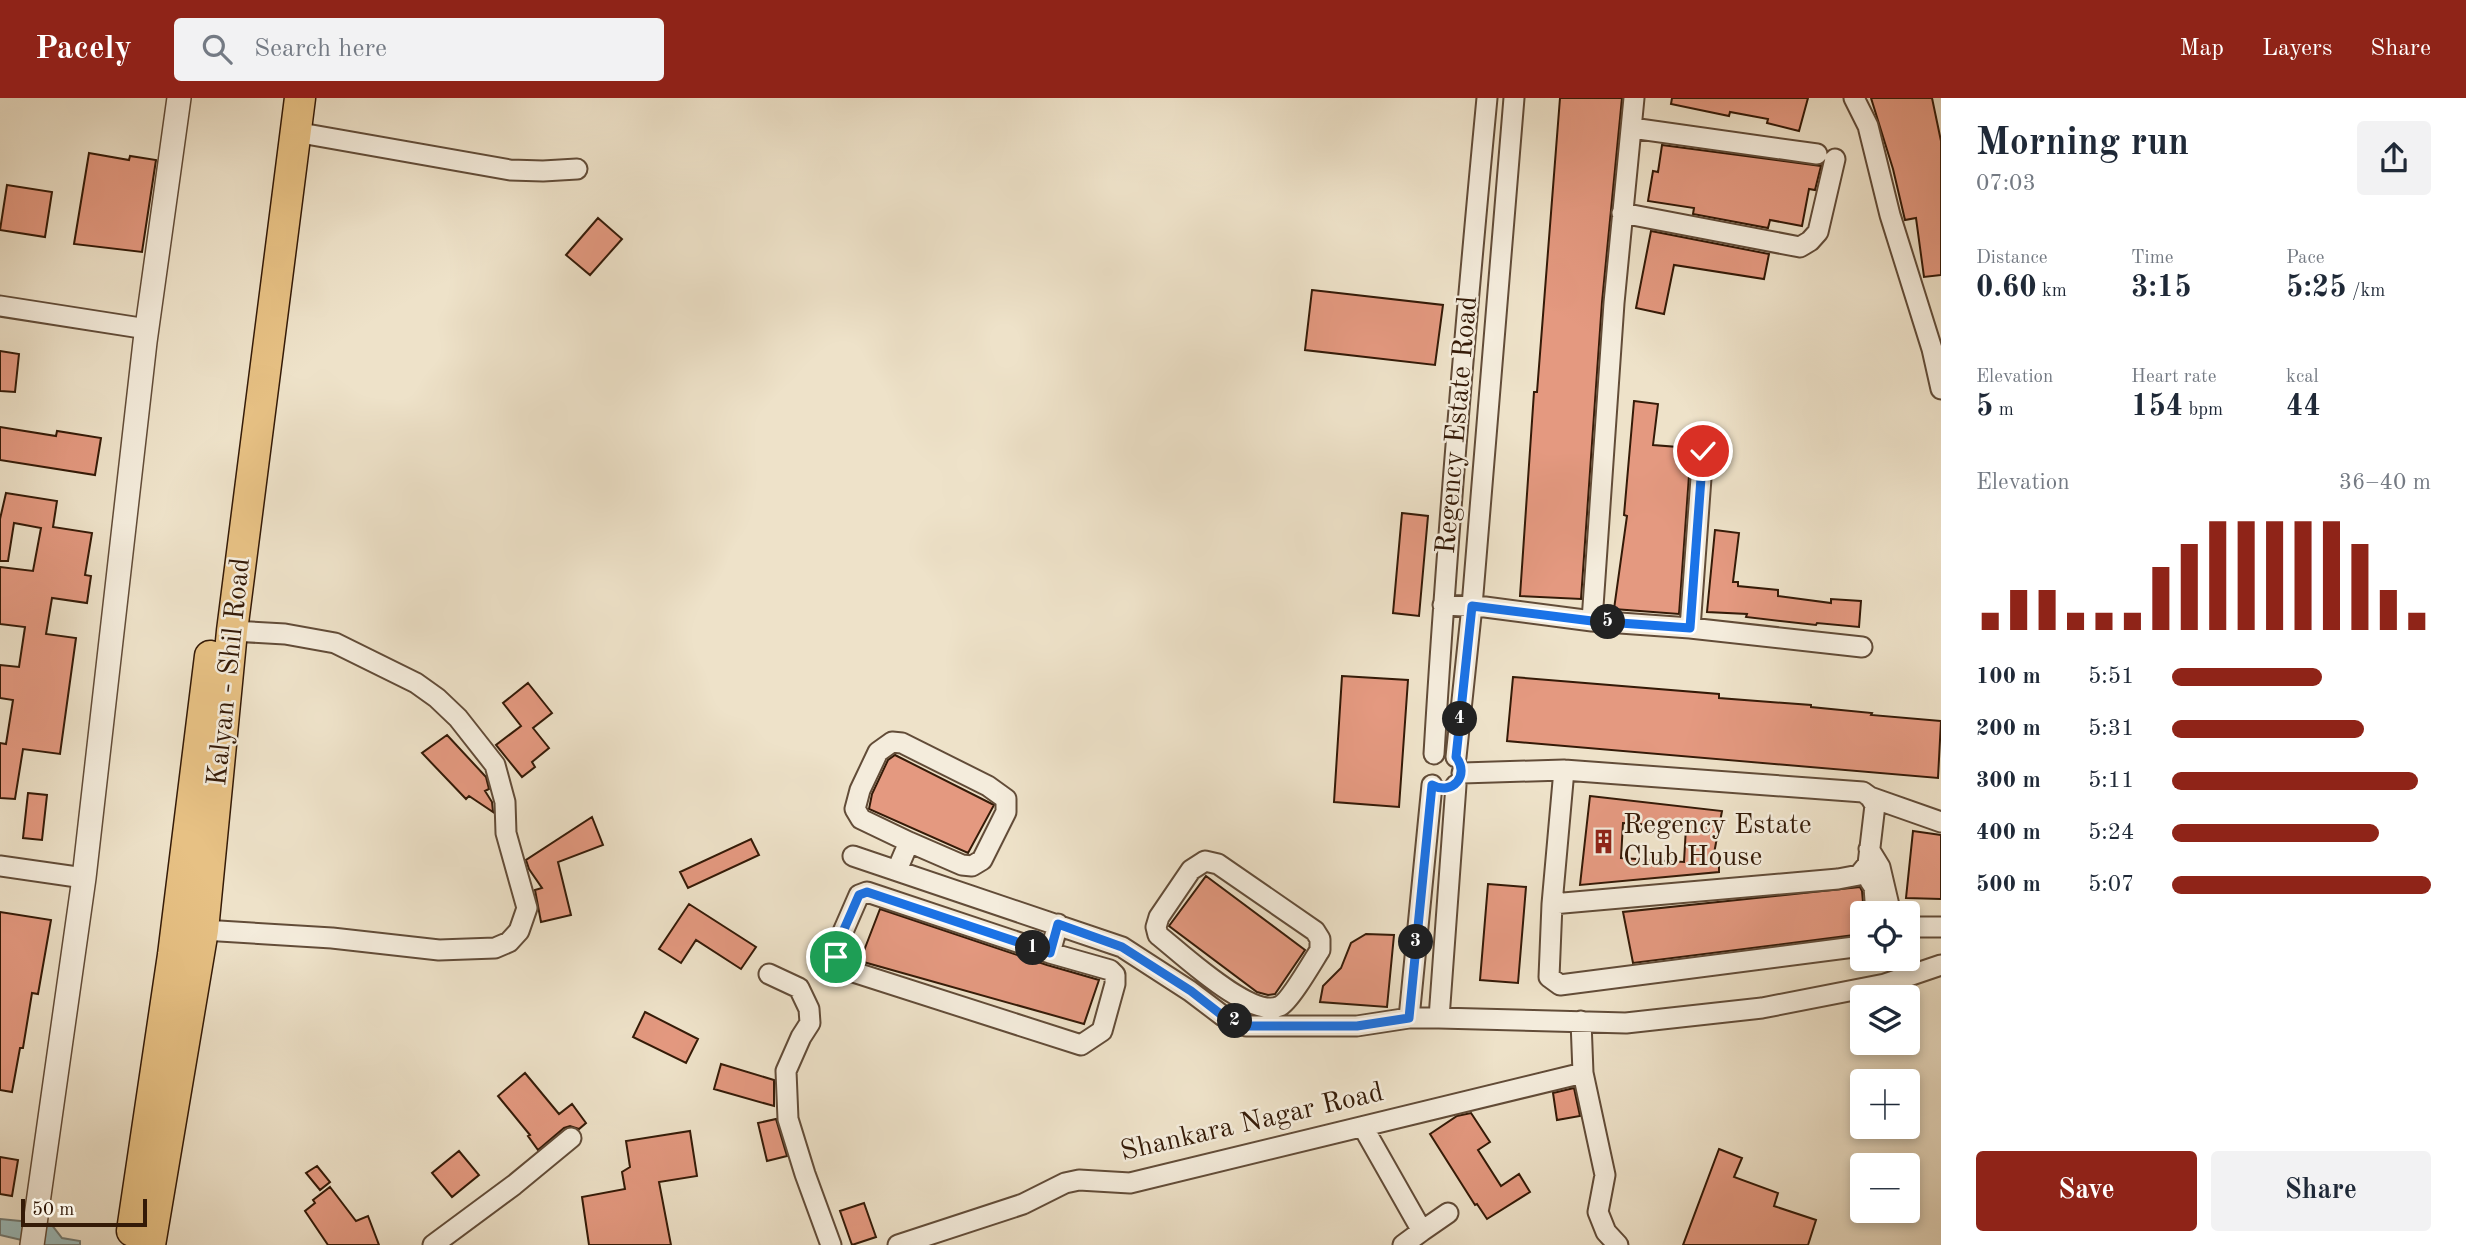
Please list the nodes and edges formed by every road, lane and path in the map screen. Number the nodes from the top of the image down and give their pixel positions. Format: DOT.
graph roads {
  1 [pos="179,98"];
  2 [pos="280,98"];
  3 [pos="300,98"];
  4 [pos="1487,98"];
  5 [pos="1514,98"];
  6 [pos="1634,98"];
  7 [pos="1854,98"];
  8 [pos="1632,128"];
  9 [pos="295,132"];
  10 [pos="577,169"];
  11 [pos="1622,213"];
  12 [pos="1468,298"];
  13 [pos="1496,301"];
  14 [pos="0,306"];
  15 [pos="146,329"];
  16 [pos="1941,389"];
  17 [pos="1703,451"];
  18 [pos="1443,604"];
  19 [pos="1472,606"];
  20 [pos="1592,621"];
  21 [pos="1690,628"];
  22 [pos="232,631"];
  23 [pos="1861,646"];
  24 [pos="1434,754"];
  25 [pos="1564,770"];
  26 [pos="1458,772"];
  27 [pos="1432,785"];
  28 [pos="1870,797"];
  29 [pos="1941,822"];
  30 [pos="909,842"];
  31 [pos="1869,849"];
  32 [pos="853,856"];
  33 [pos="0,866"];
  34 [pos="897,870"];
  35 [pos="1859,874"];
  36 [pos="83,878"];
  37 [pos="1875,901"];
  38 [pos="1888,901"];
  39 [pos="1552,904"];
  40 [pos="1058,924"];
  41 [pos="1920,926"];
  42 [pos="1941,927"];
  43 [pos="203,930"];
  44 [pos="1850,948"];
  45 [pos="1050,953"];
  46 [pos="1941,965"];
  47 [pos="1205,971"];
  48 [pos="769,974"];
  49 [pos="1191,991"];
  50 [pos="1438,1017"];
  51 [pos="1409,1018"];
  52 [pos="1581,1021"];
  53 [pos="1583,1073"];
  54 [pos="1363,1127"];
  55 [pos="571,1138"];
  56 [pos="1448,1213"];
  57 [pos="1422,1231"];
  58 [pos="32,1245"];
  59 [pos="130,1245"];
  60 [pos="150,1245"];
  61 [pos="433,1245"];
  62 [pos="831,1245"];
  63 [pos="898,1245"];
  64 [pos="1403,1245"];
  65 [pos="1618,1245"];
  1 -- 15 [label="street"];
  2 -- 59 [label="main road, Kalyan - Shil Road"];
  3 -- 9 [label="main road, Kalyan - Shil Road"];
  4 -- 12 [label="street, Regency Estate Road"];
  5 -- 13 [label="street, Regency Estate Road"];
  6 -- 8 [label="street"];
  7 -- 16 [label="street"];
  8 -- 11 [label="street"];
  8 -- 11 [label="street"];
  9 -- 10 [label="street"];
  9 -- 22 [label="main road, Kalyan - Shil Road"];
  11 -- 20 [label="street"];
  12 -- 13 [label="street"];
  12 -- 18 [label="street, Regency Estate Road"];
  13 -- 19 [label="street, Regency Estate Road"];
  14 -- 15 [label="street"];
  15 -- 36 [label="street"];
  17 -- 21 [label="street"];
  18 -- 19 [label="street"];
  18 -- 24 [label="street, Regency Estate Road"];
  19 -- 20 [label="street"];
  19 -- 26 [label="street, Regency Estate Road"];
  20 -- 21 [label="street"];
  21 -- 23 [label="street"];
  22 -- 43 [label="main road, Kalyan - Shil Road"];
  22 -- 43 [label="street"];
  24 -- 26 [label="street"];
  24 -- 27 [label="street"];
  25 -- 26 [label="street"];
  25 -- 28 [label="street"];
  25 -- 39 [label="street"];
  26 -- 27 [label="street"];
  26 -- 50 [label="street, Regency Estate Road"];
  27 -- 51 [label="street"];
  28 -- 29 [label="street"];
  28 -- 31 [label="street"];
  30 -- 30 [label="street"];
  30 -- 34 [label="street"];
  31 -- 35 [label="street"];
  31 -- 38 [label="street"];
  32 -- 34 [label="street"];
  33 -- 36 [label="street"];
  34 -- 40 [label="street"];
  35 -- 37 [label="street"];
  35 -- 39 [label="street"];
  36 -- 58 [label="street"];
  39 -- 44 [label="street"];
  40 -- 45 [label="street"];
  40 -- 49 [label="street"];
  41 -- 42 [label="street"];
  43 -- 60 [label="main road, Kalyan - Shil Road"];
  45 -- 45 [label="street"];
  46 -- 52 [label="street"];
  47 -- 47 [label="street"];
  47 -- 49 [label="street"];
  48 -- 62 [label="street"];
  49 -- 51 [label="street"];
  50 -- 51 [label="street"];
  50 -- 52 [label="street"];
  52 -- 53 [label="street"];
  53 -- 54 [label="street, Shankara Nagar Road"];
  53 -- 65 [label="street"];
  54 -- 57 [label="street"];
  54 -- 63 [label="street, Shankara Nagar Road"];
  55 -- 61 [label="street"];
  56 -- 57 [label="street"];
  57 -- 64 [label="street"];
}
